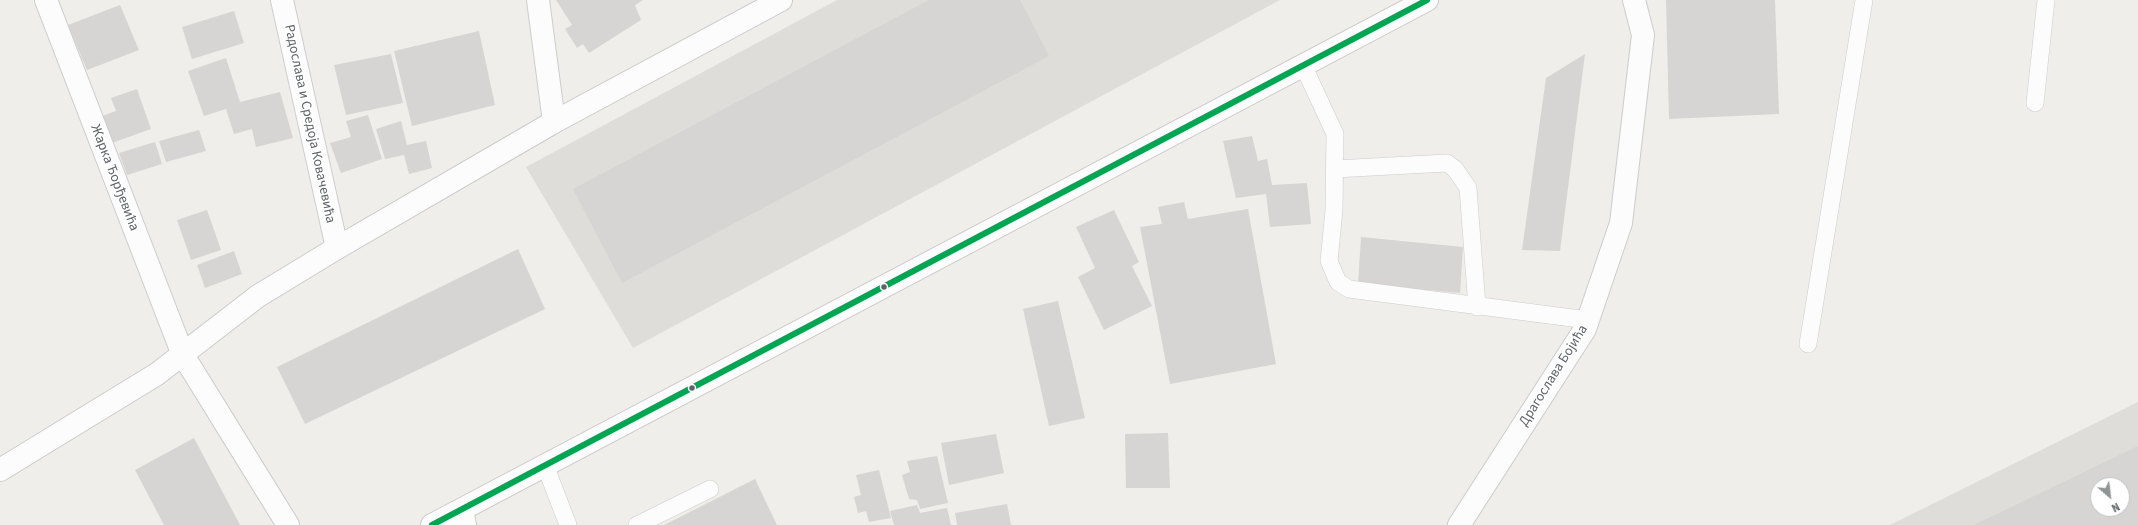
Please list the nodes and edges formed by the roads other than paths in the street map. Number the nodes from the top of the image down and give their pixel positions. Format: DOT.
graph roads {
  1 [pos="46,0"];
  2 [pos="282,0"];
  3 [pos="538,0"];
  4 [pos="781,0"];
  5 [pos="1426,0"];
  6 [pos="1634,0"];
  7 [pos="1864,0"];
  8 [pos="2046,0"];
  9 [pos="1303,65"];
  10 [pos="2035,103"];
  11 [pos="554,122"];
  12 [pos="1335,169"];
  13 [pos="337,248"];
  14 [pos="1477,307"];
  15 [pos="1588,320"];
  16 [pos="1808,344"];
  17 [pos="183,355"];
  18 [pos="545,466"];
  19 [pos="0,470"];
  20 [pos="710,489"];
  21 [pos="463,518"];
  22 [pos="288,525"];
  23 [pos="432,525"];
  24 [pos="568,525"];
  25 [pos="637,525"];
  26 [pos="1459,525"];
  1 -- 17 [label="street, Жарка Ђорђевића"];
  2 -- 13 [label="street, Радослава и Средоја Ковачевића"];
  3 -- 11 [label="street"];
  4 -- 11 [label="street"];
  5 -- 9 [label="street"];
  6 -- 15 [label="street, Драгослава Бојића"];
  7 -- 16 [label="lane"];
  8 -- 10 [label="lane"];
  9 -- 12 [label="lane"];
  9 -- 18 [label="street"];
  11 -- 13 [label="street"];
  12 -- 14 [label="lane"];
  12 -- 14 [label="lane"];
  13 -- 17 [label="street"];
  14 -- 15 [label="lane"];
  15 -- 26 [label="street, Драгослава Бојића"];
  17 -- 19 [label="street"];
  17 -- 22 [label="street, Жарка Ђорђевића"];
  18 -- 21 [label="street"];
  18 -- 24 [label="lane"];
  20 -- 25 [label="lane"];
  21 -- 23 [label="street"];
}
